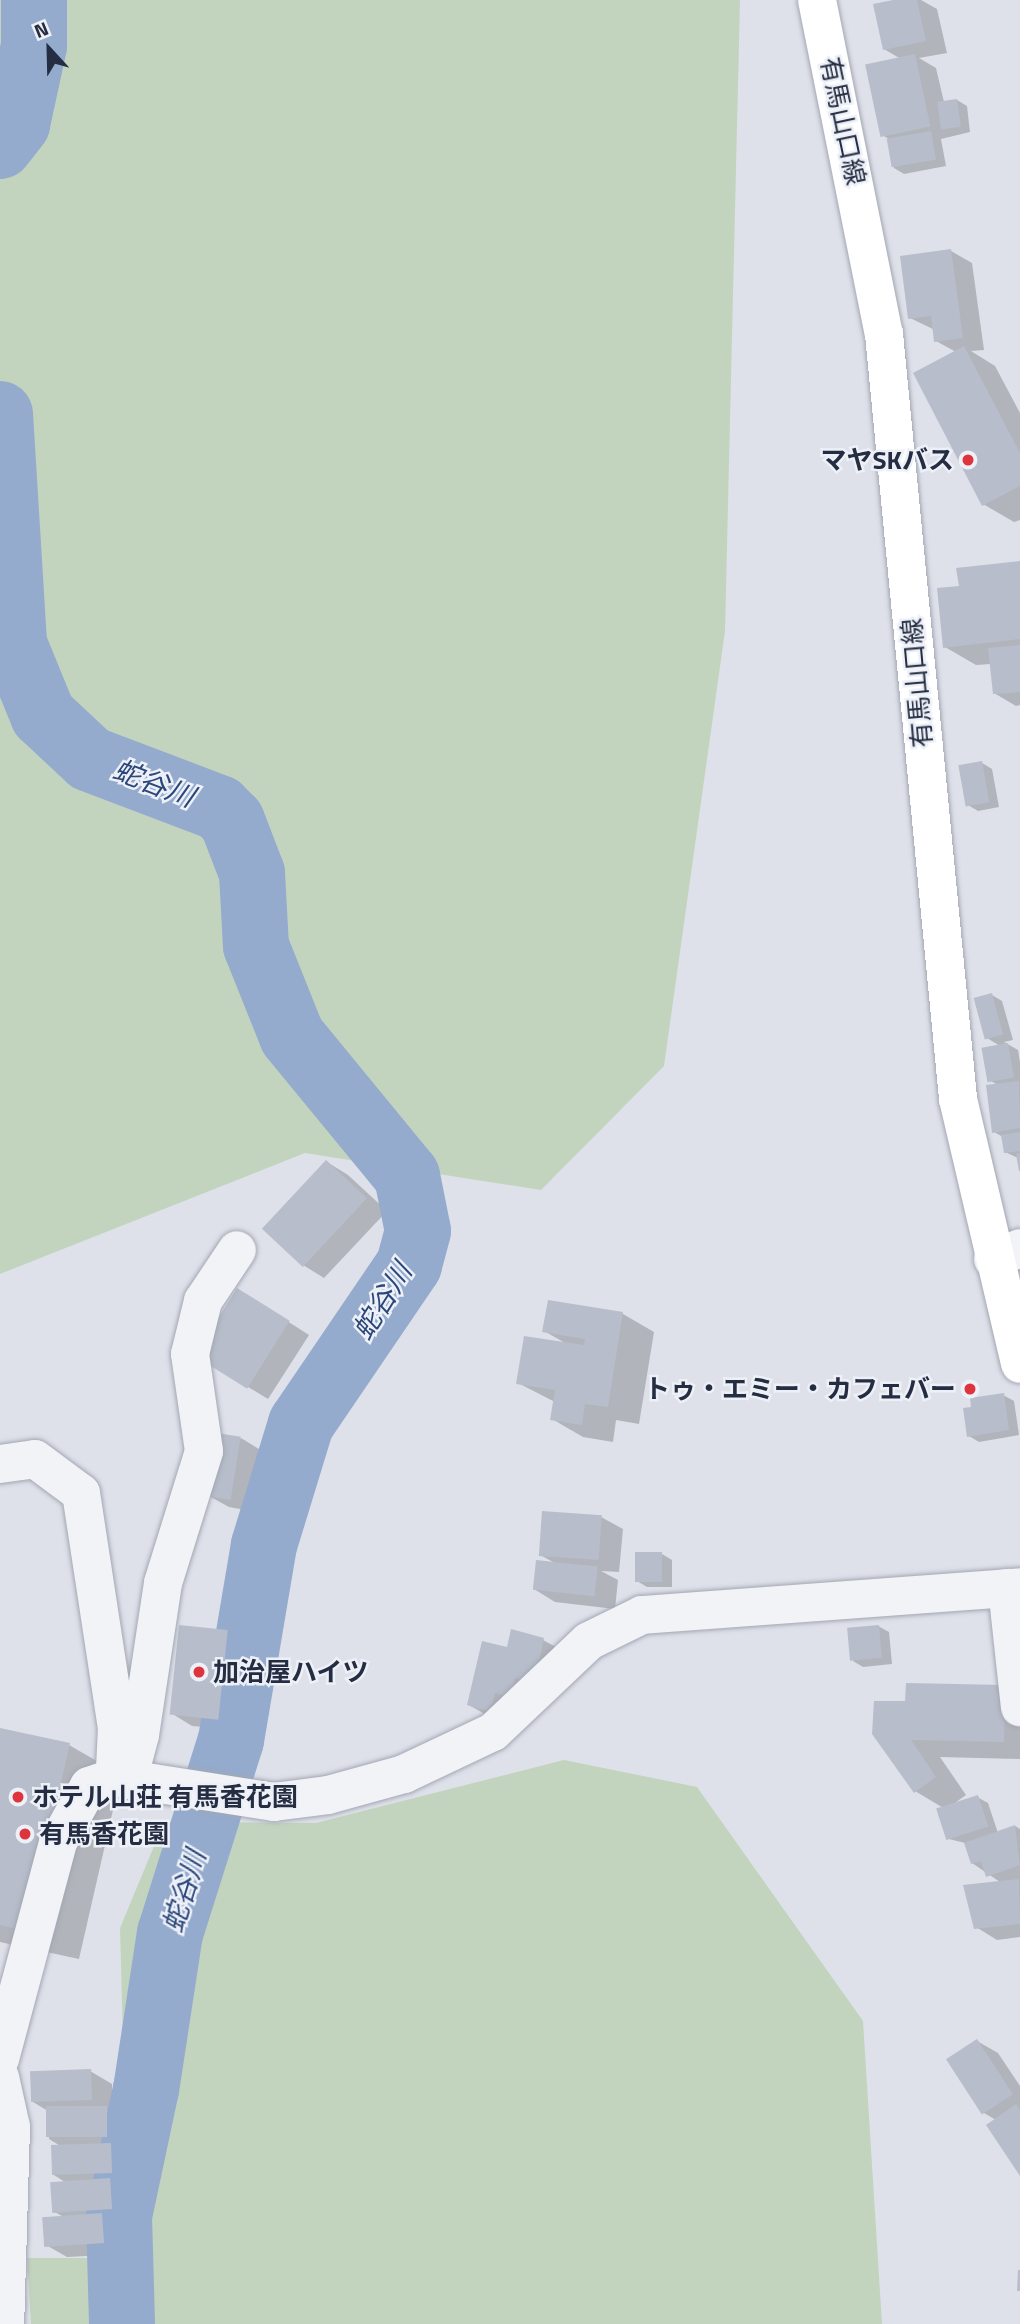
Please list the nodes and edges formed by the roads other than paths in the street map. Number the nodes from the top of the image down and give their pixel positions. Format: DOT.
graph roads {
  1 [pos="817,0"];
  2 [pos="237,1250"];
  3 [pos="1007,1254"];
  4 [pos="1020,1364"];
  5 [pos="0,1464"];
  6 [pos="1014,1587"];
  7 [pos="1020,1707"];
  8 [pos="134,1781"];
  9 [pos="0,2059"];
  10 [pos="2,2097"];
  11 [pos="5,2324"];
  1 -- 3 [label="main road, 有馬山口線"];
  2 -- 8 [label="street"];
  3 -- 4 [label="main road, 有馬山口線"];
  5 -- 8 [label="street"];
  6 -- 7 [label="street"];
  6 -- 8 [label="street"];
  8 -- 9 [label="street"];
  10 -- 11 [label="street"];
}
